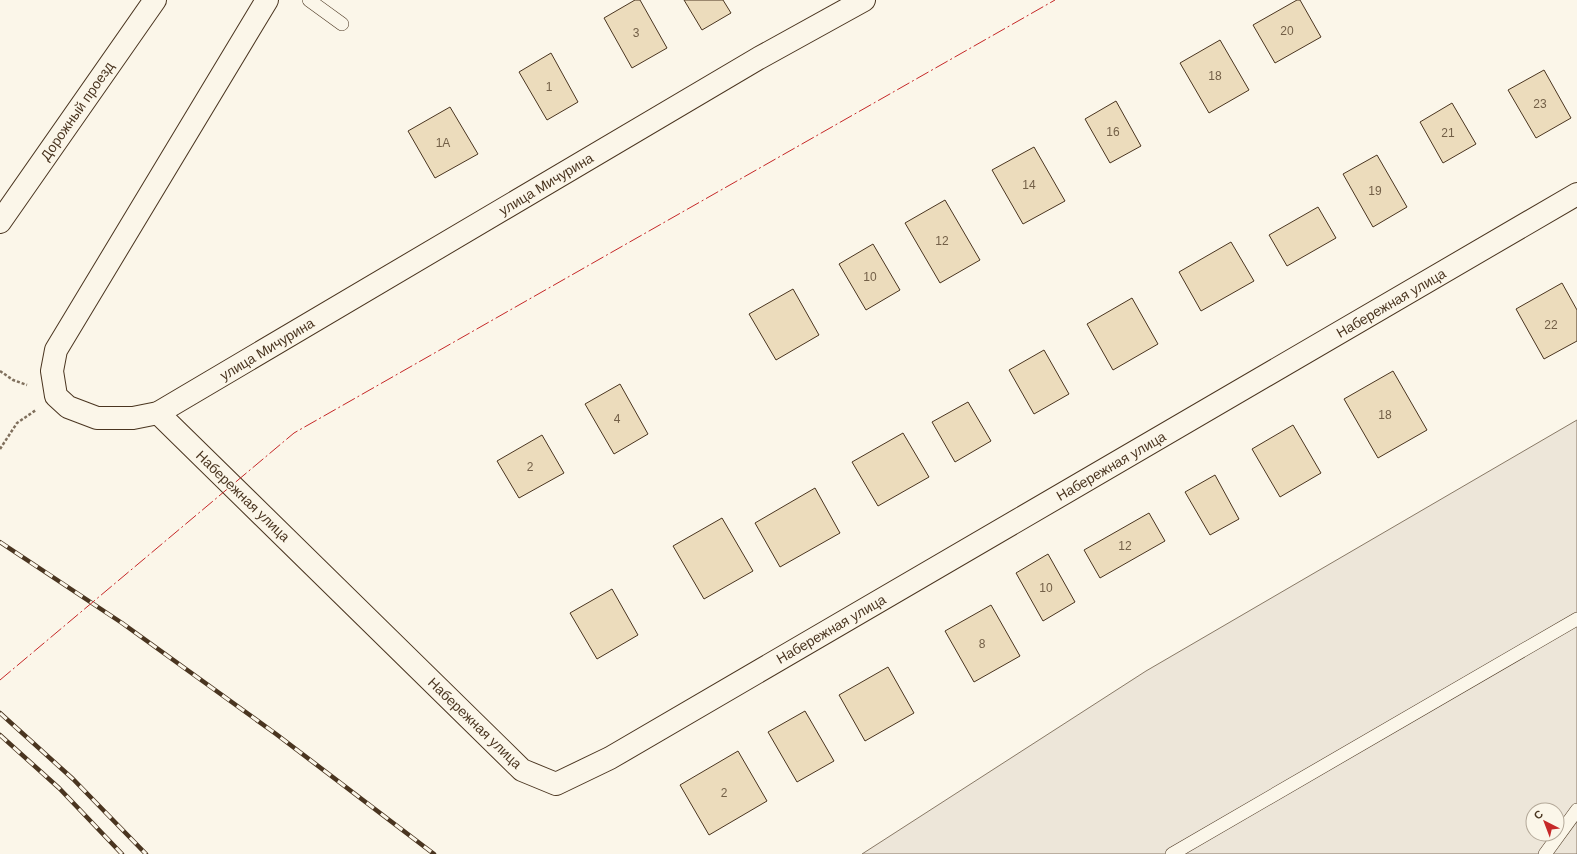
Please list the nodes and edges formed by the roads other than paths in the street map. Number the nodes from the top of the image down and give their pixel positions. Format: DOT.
graph roads {
  1 [pos="155,0"];
  2 [pos="267,0"];
  3 [pos="309,0"];
  4 [pos="864,0"];
  5 [pos="342,24"];
  6 [pos="1577,194"];
  7 [pos="0,222"];
  8 [pos="158,413"];
  9 [pos="1577,619"];
  10 [pos="1577,810"];
  11 [pos="1172,854"];
  12 [pos="1545,854"];
  1 -- 7 [label="main road, Дорожный проезд"];
  2 -- 8 [label="main road, улица Мичурина"];
  3 -- 5 [label="lane"];
  4 -- 8 [label="main road, улица Мичурина"];
  6 -- 8 [label="main road, Набережная улица"];
  9 -- 11 [label="lane"];
  10 -- 12 [label="lane"];
}
